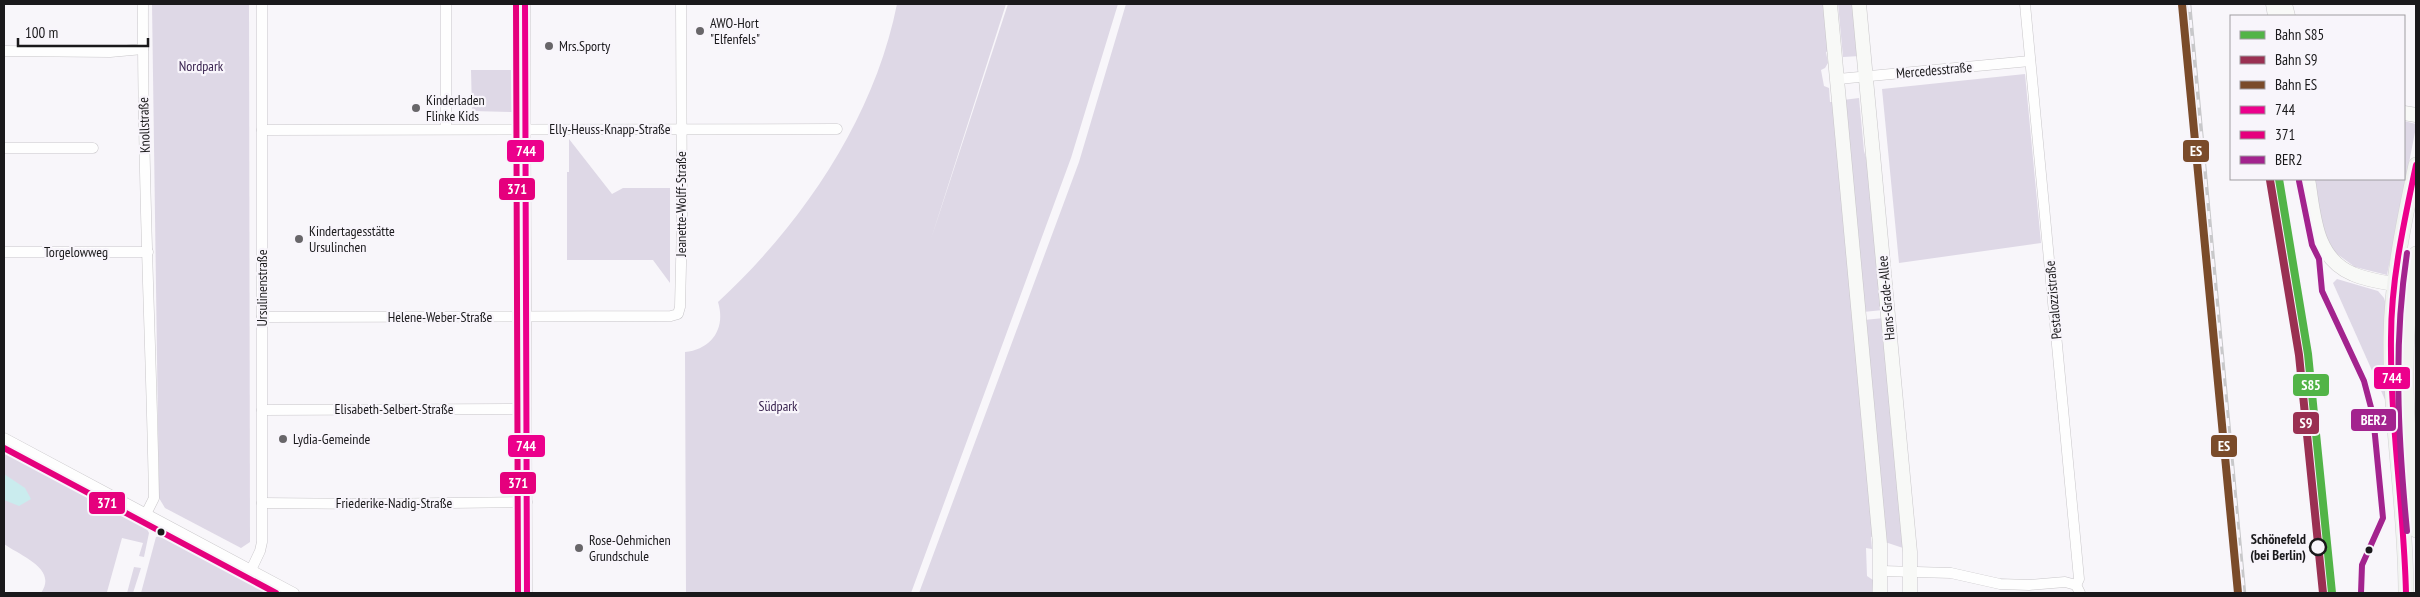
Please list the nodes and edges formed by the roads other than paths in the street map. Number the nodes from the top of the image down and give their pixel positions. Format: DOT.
graph roads {
  1 [pos="143,4"];
  2 [pos="262,4"];
  3 [pos="446,4"];
  4 [pos="525,4"];
  5 [pos="681,4"];
  6 [pos="1830,4"];
  7 [pos="1859,4"];
  8 [pos="2025,4"];
  9 [pos="143,49"];
  10 [pos="4,51"];
  11 [pos="2030,60"];
  12 [pos="1866,75"];
  13 [pos="1838,79"];
  14 [pos="446,128"];
  15 [pos="525,128"];
  16 [pos="681,129"];
  17 [pos="837,129"];
  18 [pos="262,130"];
  19 [pos="4,148"];
  20 [pos="93,148"];
  21 [pos="2416,165"];
  22 [pos="2308,180"];
  23 [pos="4,252"];
  24 [pos="148,252"];
  25 [pos="2416,254"];
  26 [pos="2395,284"];
  27 [pos="2413,288"];
  28 [pos="678,314"];
  29 [pos="262,316"];
  30 [pos="526,316"];
  31 [pos="262,410"];
  32 [pos="526,410"];
  33 [pos="4,438"];
  34 [pos="526,502"];
  35 [pos="262,503"];
  36 [pos="146,514"];
  37 [pos="2416,530"];
  38 [pos="251,570"];
  39 [pos="1912,570"];
  40 [pos="1882,571"];
  41 [pos="2078,589"];
  42 [pos="294,593"];
  43 [pos="526,593"];
  44 [pos="1880,593"];
  45 [pos="1910,593"];
  46 [pos="2406,593"];
  1 -- 9 [label="street, Knollstraße"];
  2 -- 18 [label="street, Ursulinenstraße"];
  3 -- 14 [label="street"];
  4 -- 15 [label="street"];
  5 -- 16 [label="street, Jeanette-Wolff-Straße"];
  6 -- 13 [label="street, Hans-Grade-Allee"];
  7 -- 12 [label="street, Hans-Grade-Allee"];
  8 -- 11 [label="street, Pestalozzistraße"];
  9 -- 10 [label="street"];
  9 -- 24 [label="street, Knollstraße"];
  11 -- 12 [label="street, Mercedesstraße"];
  11 -- 41 [label="street, Pestalozzistraße"];
  12 -- 13 [label="street, Mercedesstraße"];
  12 -- 39 [label="street, Hans-Grade-Allee"];
  13 -- 40 [label="street, Hans-Grade-Allee"];
  14 -- 15 [label="street, Elly-Heuss-Knapp-Straße"];
  14 -- 18 [label="street, Elly-Heuss-Knapp-Straße"];
  15 -- 16 [label="street, Elly-Heuss-Knapp-Straße"];
  15 -- 30 [label="street"];
  16 -- 17 [label="street, Elly-Heuss-Knapp-Straße"];
  16 -- 28 [label="street, Jeanette-Wolff-Straße"];
  18 -- 29 [label="street, Ursulinenstraße"];
  19 -- 20 [label="street"];
  21 -- 26 [label="main road"];
  22 -- 26 [label="street"];
  23 -- 24 [label="street, Torgelowweg"];
  24 -- 36 [label="street, Knollstraße"];
  25 -- 27 [label="main road"];
  26 -- 27 [label="street"];
  26 -- 46 [label="main road"];
  27 -- 37 [label="main road"];
  28 -- 30 [label="street, Helene-Weber-Straße"];
  29 -- 30 [label="street, Helene-Weber-Straße"];
  29 -- 31 [label="street, Ursulinenstraße"];
  30 -- 32 [label="street"];
  31 -- 32 [label="street, Elisabeth-Selbert-Straße"];
  31 -- 35 [label="street, Ursulinenstraße"];
  32 -- 34 [label="street"];
  33 -- 36 [label="street"];
  34 -- 35 [label="street, Friederike-Nadig-Straße"];
  34 -- 43 [label="street"];
  35 -- 38 [label="street, Ursulinenstraße"];
  36 -- 38 [label="street"];
  38 -- 42 [label="street"];
  39 -- 40 [label="street"];
  39 -- 41 [label="street"];
  39 -- 45 [label="street, Hans-Grade-Allee"];
  40 -- 44 [label="street, Hans-Grade-Allee"];
}
